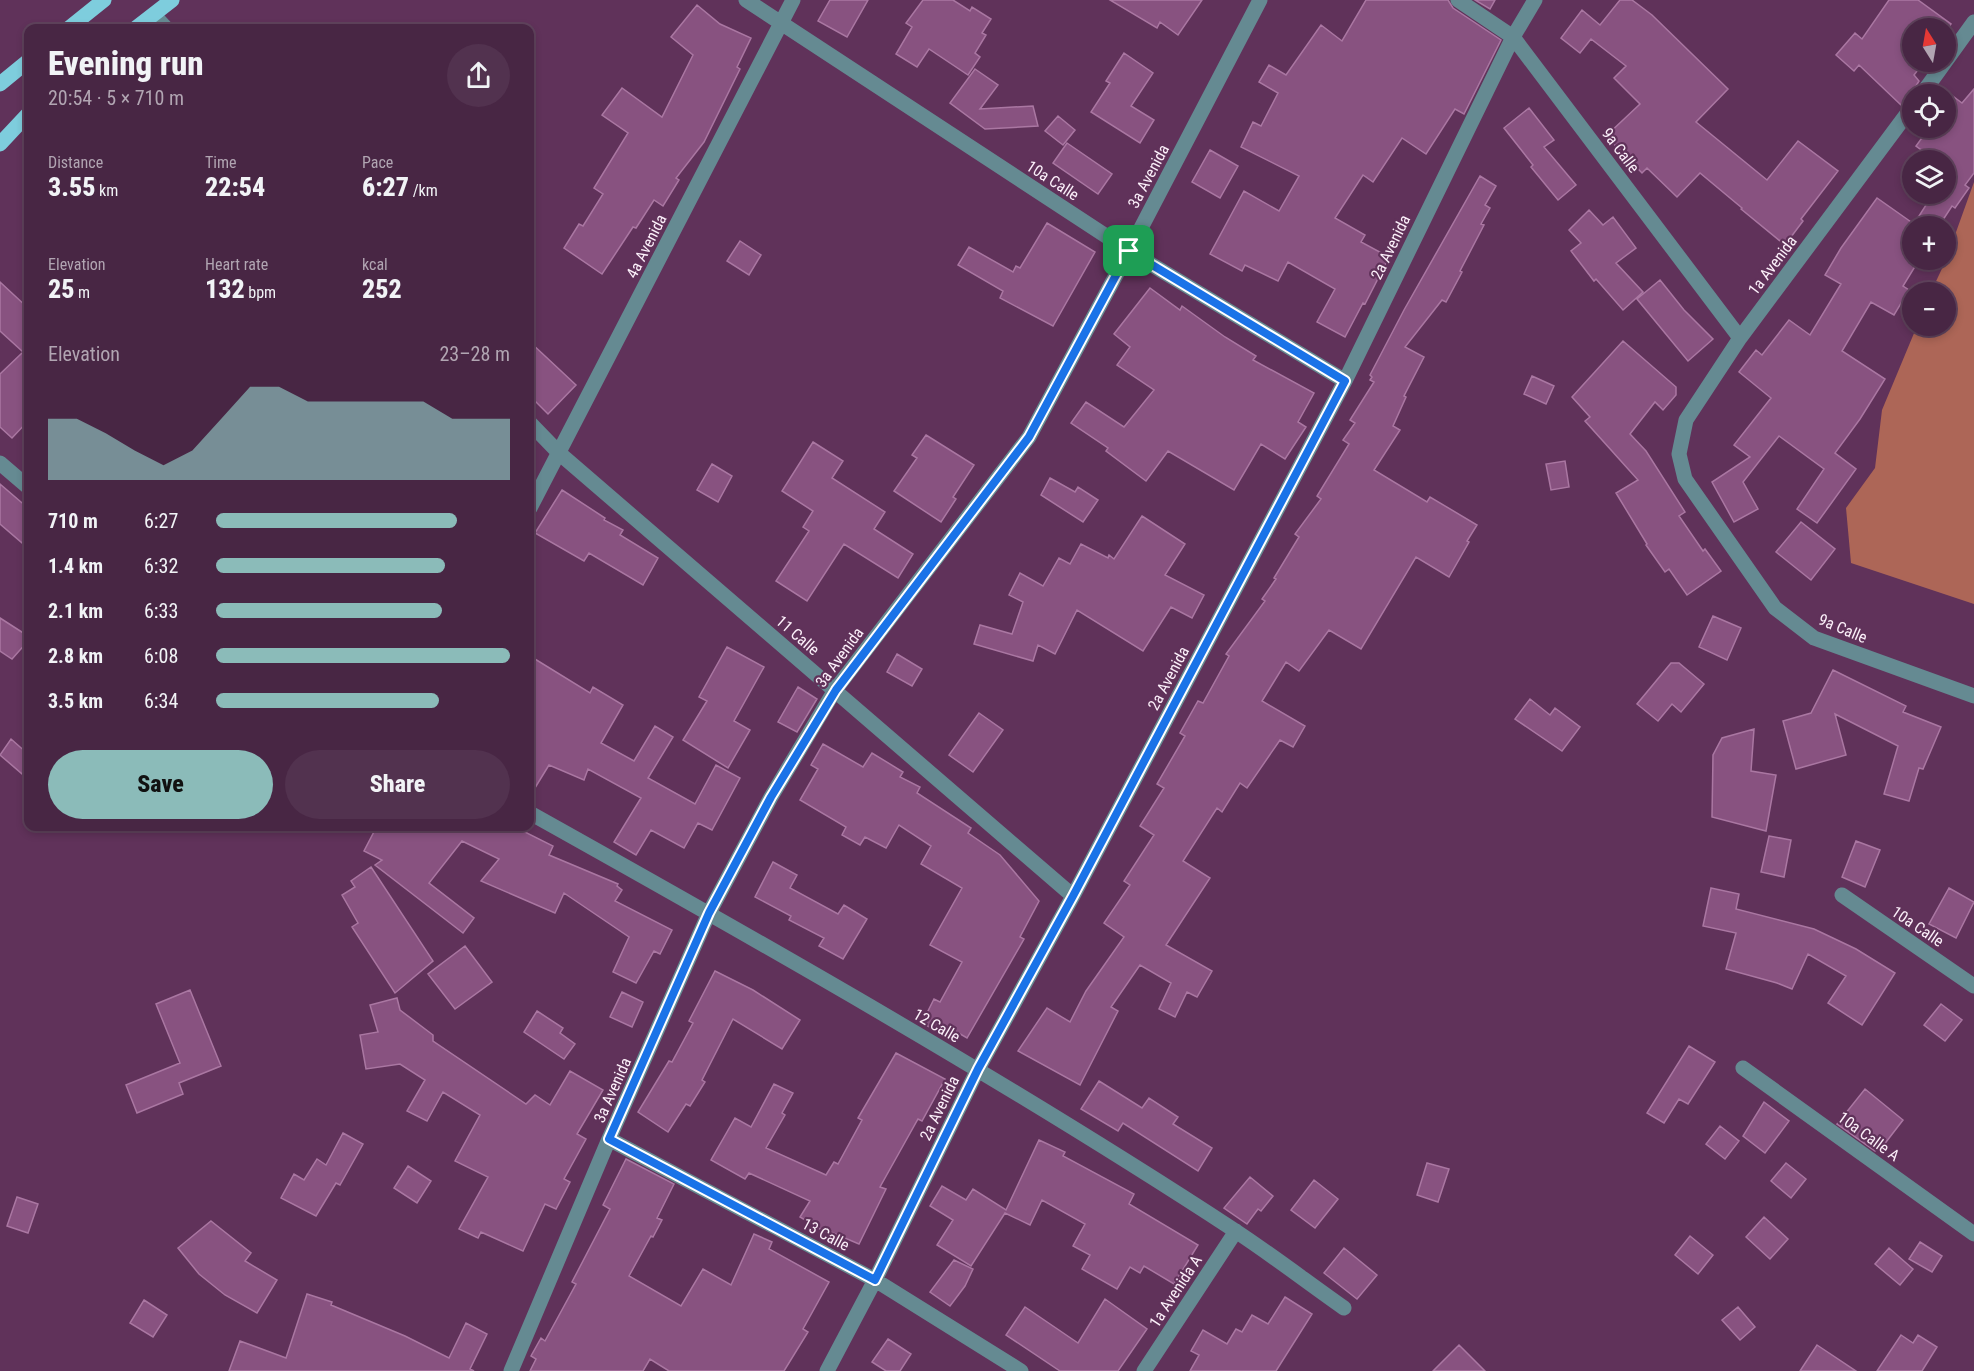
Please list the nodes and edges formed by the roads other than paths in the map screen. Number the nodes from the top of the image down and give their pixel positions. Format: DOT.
graph roads {
  1 [pos="104,0"];
  2 [pos="172,0"];
  3 [pos="746,0"];
  4 [pos="793,0"];
  5 [pos="1260,0"];
  6 [pos="1458,0"];
  7 [pos="1535,0"];
  8 [pos="154,15"];
  9 [pos="1974,22"];
  10 [pos="74,24"];
  11 [pos="142,24"];
  12 [pos="162,24"];
  13 [pos="781,24"];
  14 [pos="1513,37"];
  15 [pos="24,64"];
  16 [pos="0,84"];
  17 [pos="1929,84"];
  18 [pos="24,118"];
  19 [pos="1902,120"];
  20 [pos="0,144"];
  21 [pos="1129,251"];
  22 [pos="1740,338"];
  23 [pos="1345,381"];
  24 [pos="534,427"];
  25 [pos="559,453"];
  26 [pos="1679,454"];
  27 [pos="0,463"];
  28 [pos="24,484"];
  29 [pos="534,500"];
  30 [pos="836,690"];
  31 [pos="1974,696"];
  32 [pos="534,815"];
  33 [pos="1842,895"];
  34 [pos="1073,896"];
  35 [pos="709,913"];
  36 [pos="1974,986"];
  37 [pos="1743,1068"];
  38 [pos="978,1069"];
  39 [pos="609,1139"];
  40 [pos="1236,1231"];
  41 [pos="1974,1234"];
  42 [pos="875,1280"];
  43 [pos="1344,1308"];
  44 [pos="511,1371"];
  45 [pos="826,1371"];
  46 [pos="1021,1371"];
  47 [pos="1144,1371"];
  1 -- 10 [label="main road"];
  2 -- 8 [label="main road"];
  3 -- 13 [label="street, 10a Calle"];
  4 -- 13 [label="street, 4a Avenida"];
  5 -- 21 [label="street, 3a Avenida"];
  6 -- 14 [label="street, 9a Calle"];
  7 -- 14 [label="street, 2a Avenida"];
  8 -- 11 [label="main road"];
  8 -- 12 [label="street"];
  9 -- 17 [label="street"];
  13 -- 21 [label="street, 10a Calle"];
  13 -- 25 [label="street, 4a Avenida"];
  14 -- 22 [label="street, 9a Calle"];
  14 -- 23 [label="street, 2a Avenida"];
  15 -- 16 [label="main road"];
  18 -- 20 [label="main road"];
  19 -- 22 [label="street, 1a Avenida"];
  21 -- 23 [label="street, 10a Calle"];
  21 -- 30 [label="street, 3a Avenida"];
  22 -- 26 [label="street, 1a Avenida"];
  23 -- 34 [label="street, 2a Avenida"];
  24 -- 25 [label="street, 11 Calle"];
  25 -- 29 [label="street, 4a Avenida"];
  25 -- 30 [label="street, 11 Calle"];
  26 -- 31 [label="street, 9a Calle"];
  27 -- 28 [label="street"];
  30 -- 34 [label="street, 11 Calle"];
  30 -- 35 [label="street, 3a Avenida"];
  32 -- 35 [label="street, 12 Calle"];
  33 -- 36 [label="street, 10a Calle"];
  34 -- 38 [label="street, 2a Avenida"];
  35 -- 38 [label="street, 12 Calle"];
  35 -- 39 [label="street, 3a Avenida"];
  37 -- 41 [label="street, 10a Calle A"];
  38 -- 40 [label="street, 12 Calle"];
  38 -- 42 [label="street, 2a Avenida"];
  39 -- 42 [label="street, 13 Calle"];
  39 -- 44 [label="street, 3a Avenida"];
  40 -- 43 [label="street, 12 Calle"];
  40 -- 47 [label="street, 1a Avenida A"];
  42 -- 45 [label="street, 2a Avenida"];
  42 -- 46 [label="street, 13 Calle"];
}
